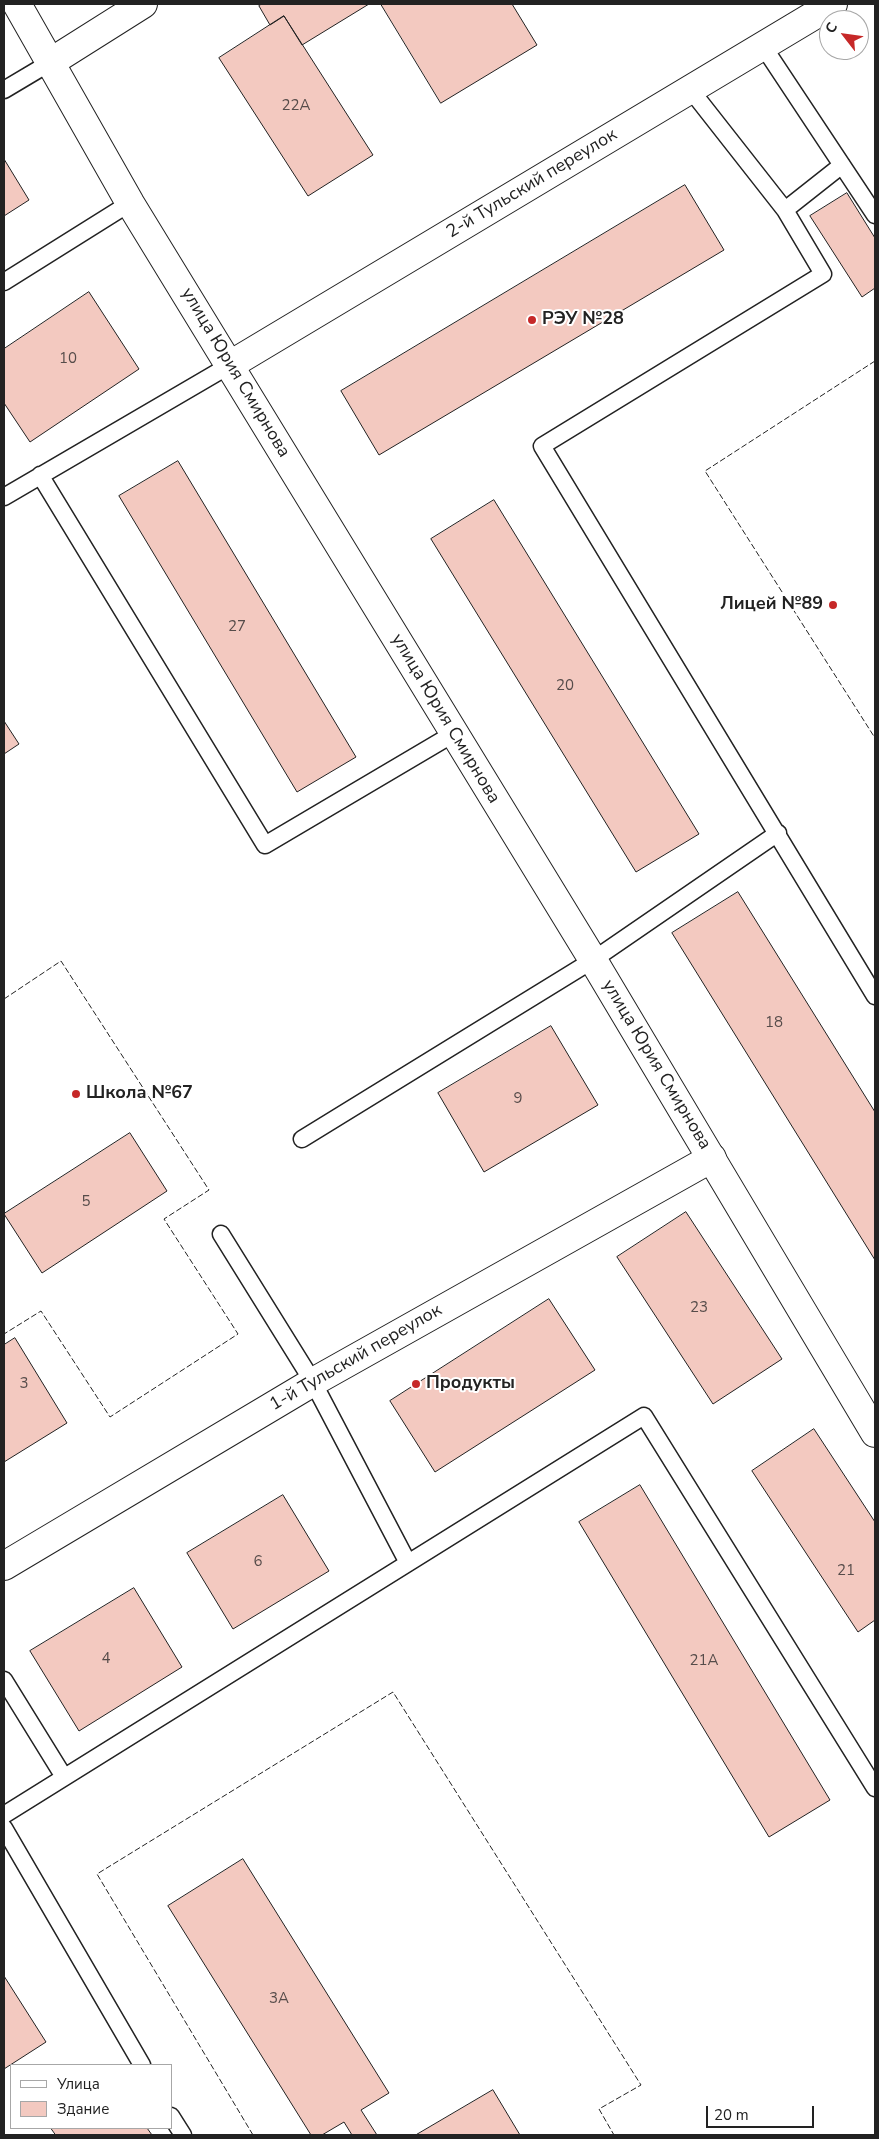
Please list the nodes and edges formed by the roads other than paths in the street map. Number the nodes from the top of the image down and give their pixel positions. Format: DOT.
graph roads {
  1 [pos="17,4"];
  2 [pos="143,4"];
  3 [pos="833,4"];
  4 [pos="763,46"];
  5 [pos="52,62"];
  6 [pos="4,90"];
  7 [pos="690,90"];
  8 [pos="842,165"];
  9 [pos="130,203"];
  10 [pos="785,210"];
  11 [pos="875,215"];
  12 [pos="4,282"];
  13 [pos="230,365"];
  14 [pos="40,475"];
  15 [pos="4,497"];
  16 [pos="453,734"];
  17 [pos="778,833"];
  18 [pos="593,960"];
  19 [pos="875,996"];
  20 [pos="302,1139"];
  21 [pos="712,1158"];
  22 [pos="221,1234"];
  23 [pos="313,1382"];
  24 [pos="875,1433"];
  25 [pos="408,1563"];
  26 [pos="4,1566"];
  27 [pos="4,1680"];
  28 [pos="64,1777"];
  29 [pos="875,1788"];
  30 [pos="4,1815"];
  31 [pos="4,1828"];
  32 [pos="141,2064"];
  33 [pos="172,2118"];
  34 [pos="183,2135"];
  1 -- 5 [label="street, улица Юрия Смирнова"];
  2 -- 5 [label="street"];
  3 -- 4 [label="street, 2-й Тульский переулок"];
  4 -- 7 [label="street, 2-й Тульский переулок"];
  4 -- 8 [label="lane"];
  5 -- 6 [label="lane"];
  5 -- 9 [label="street, улица Юрия Смирнова"];
  7 -- 10 [label="lane"];
  7 -- 13 [label="street, 2-й Тульский переулок"];
  8 -- 10 [label="lane"];
  8 -- 11 [label="lane"];
  9 -- 12 [label="lane"];
  9 -- 13 [label="street, улица Юрия Смирнова"];
  10 -- 17 [label="lane"];
  13 -- 14 [label="lane"];
  13 -- 16 [label="street, улица Юрия Смирнова"];
  14 -- 15 [label="lane"];
  14 -- 16 [label="lane"];
  16 -- 18 [label="street, улица Юрия Смирнова"];
  17 -- 18 [label="lane"];
  17 -- 19 [label="lane"];
  18 -- 20 [label="lane"];
  18 -- 21 [label="street, улица Юрия Смирнова"];
  21 -- 23 [label="street, 1-й Тульский переулок"];
  21 -- 24 [label="street, улица Юрия Смирнова"];
  22 -- 23 [label="lane"];
  23 -- 25 [label="lane"];
  23 -- 26 [label="street, 1-й Тульский переулок"];
  25 -- 28 [label="lane"];
  25 -- 29 [label="lane"];
  27 -- 28 [label="lane"];
  28 -- 30 [label="lane"];
  31 -- 32 [label="lane"];
  33 -- 34 [label="lane"];
}
